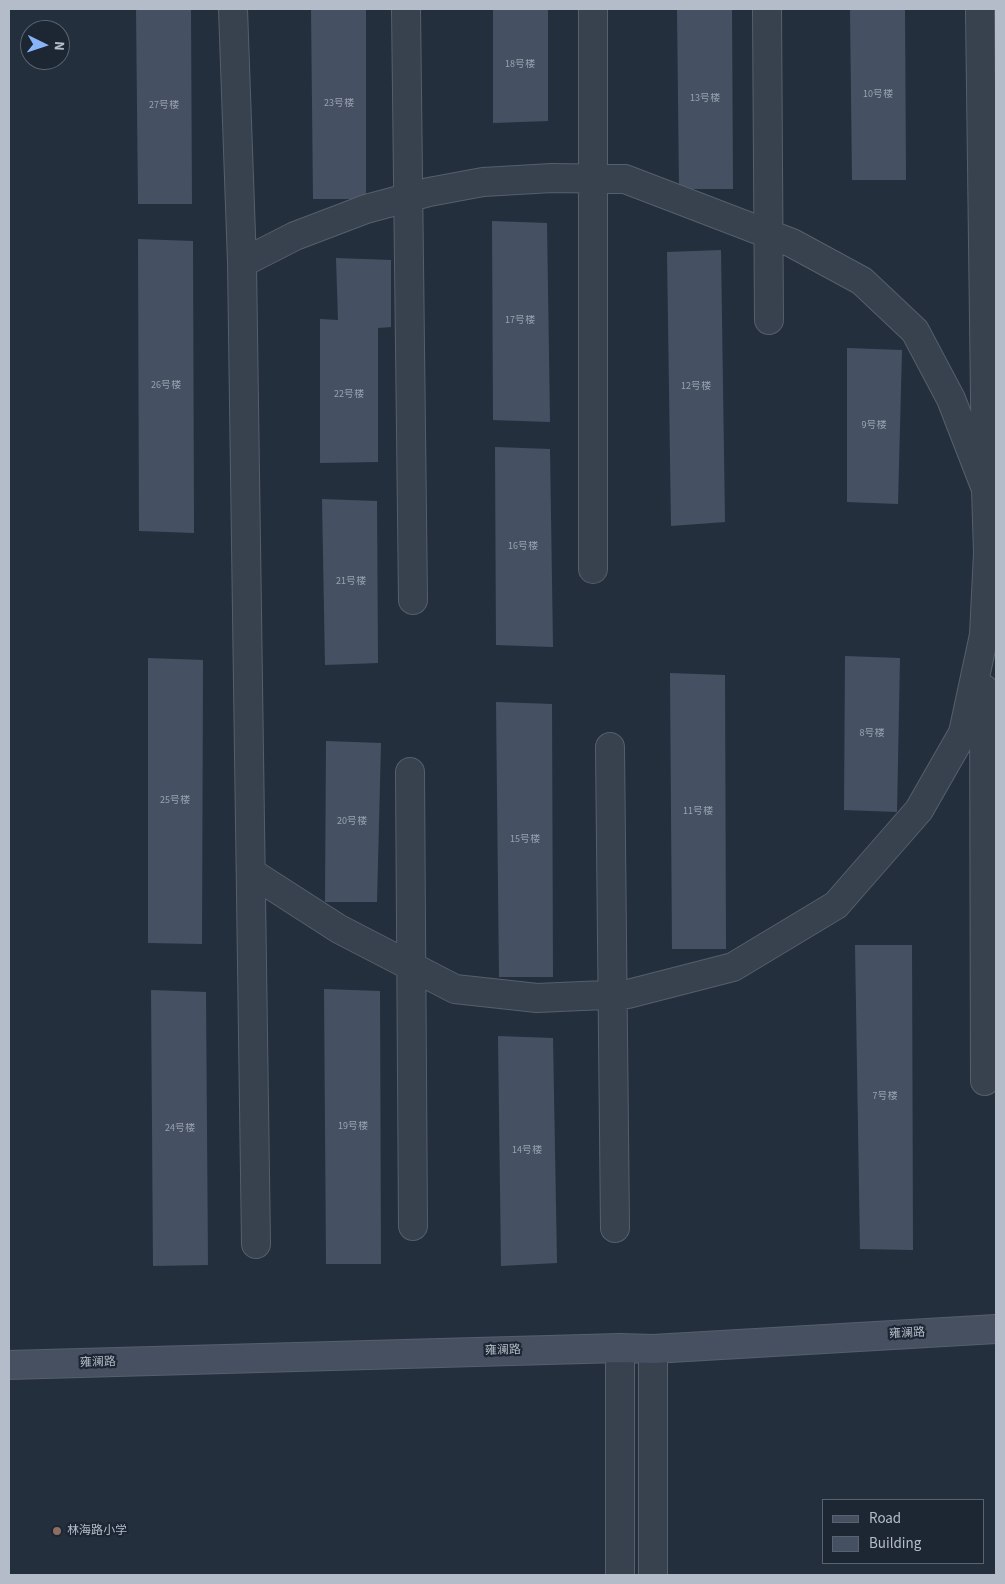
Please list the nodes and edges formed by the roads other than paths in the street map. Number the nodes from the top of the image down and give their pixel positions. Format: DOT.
graph roads {
  1 [pos="232,9"];
  2 [pos="406,9"];
  3 [pos="593,9"];
  4 [pos="768,9"];
  5 [pos="980,12"];
  6 [pos="592,179"];
  7 [pos="410,198"];
  8 [pos="769,234"];
  9 [pos="242,263"];
  10 [pos="769,320"];
  11 [pos="986,489"];
  12 [pos="992,553"];
  13 [pos="593,569"];
  14 [pos="413,600"];
  15 [pos="984,635"];
  16 [pos="610,747"];
  17 [pos="410,772"];
  18 [pos="252,873"];
  19 [pos="411,966"];
  20 [pos="612,995"];
  21 [pos="985,1081"];
  22 [pos="413,1226"];
  23 [pos="614,1228"];
  24 [pos="256,1244"];
  25 [pos="996,1329"];
  26 [pos="620,1348"];
  27 [pos="653,1349"];
  28 [pos="9,1365"];
  29 [pos="620,1575"];
  30 [pos="653,1575"];
  1 -- 9 [label="street"];
  2 -- 7 [label="street"];
  3 -- 6 [label="street"];
  4 -- 8 [label="street"];
  5 -- 11 [label="street"];
  6 -- 7 [label="street"];
  6 -- 8 [label="street"];
  6 -- 13 [label="street"];
  7 -- 9 [label="street"];
  7 -- 14 [label="street"];
  8 -- 10 [label="street"];
  8 -- 11 [label="street"];
  9 -- 18 [label="street"];
  11 -- 12 [label="street"];
  12 -- 15 [label="street"];
  15 -- 20 [label="street"];
  15 -- 21 [label="street"];
  16 -- 20 [label="street"];
  17 -- 19 [label="street"];
  18 -- 19 [label="street"];
  18 -- 24 [label="street"];
  19 -- 20 [label="street"];
  19 -- 22 [label="street"];
  20 -- 23 [label="street"];
  25 -- 27 [label="street, 雍澜路"];
  26 -- 27 [label="street, 雍澜路"];
  26 -- 28 [label="street, 雍澜路"];
  26 -- 29 [label="street"];
  27 -- 30 [label="street"];
}
